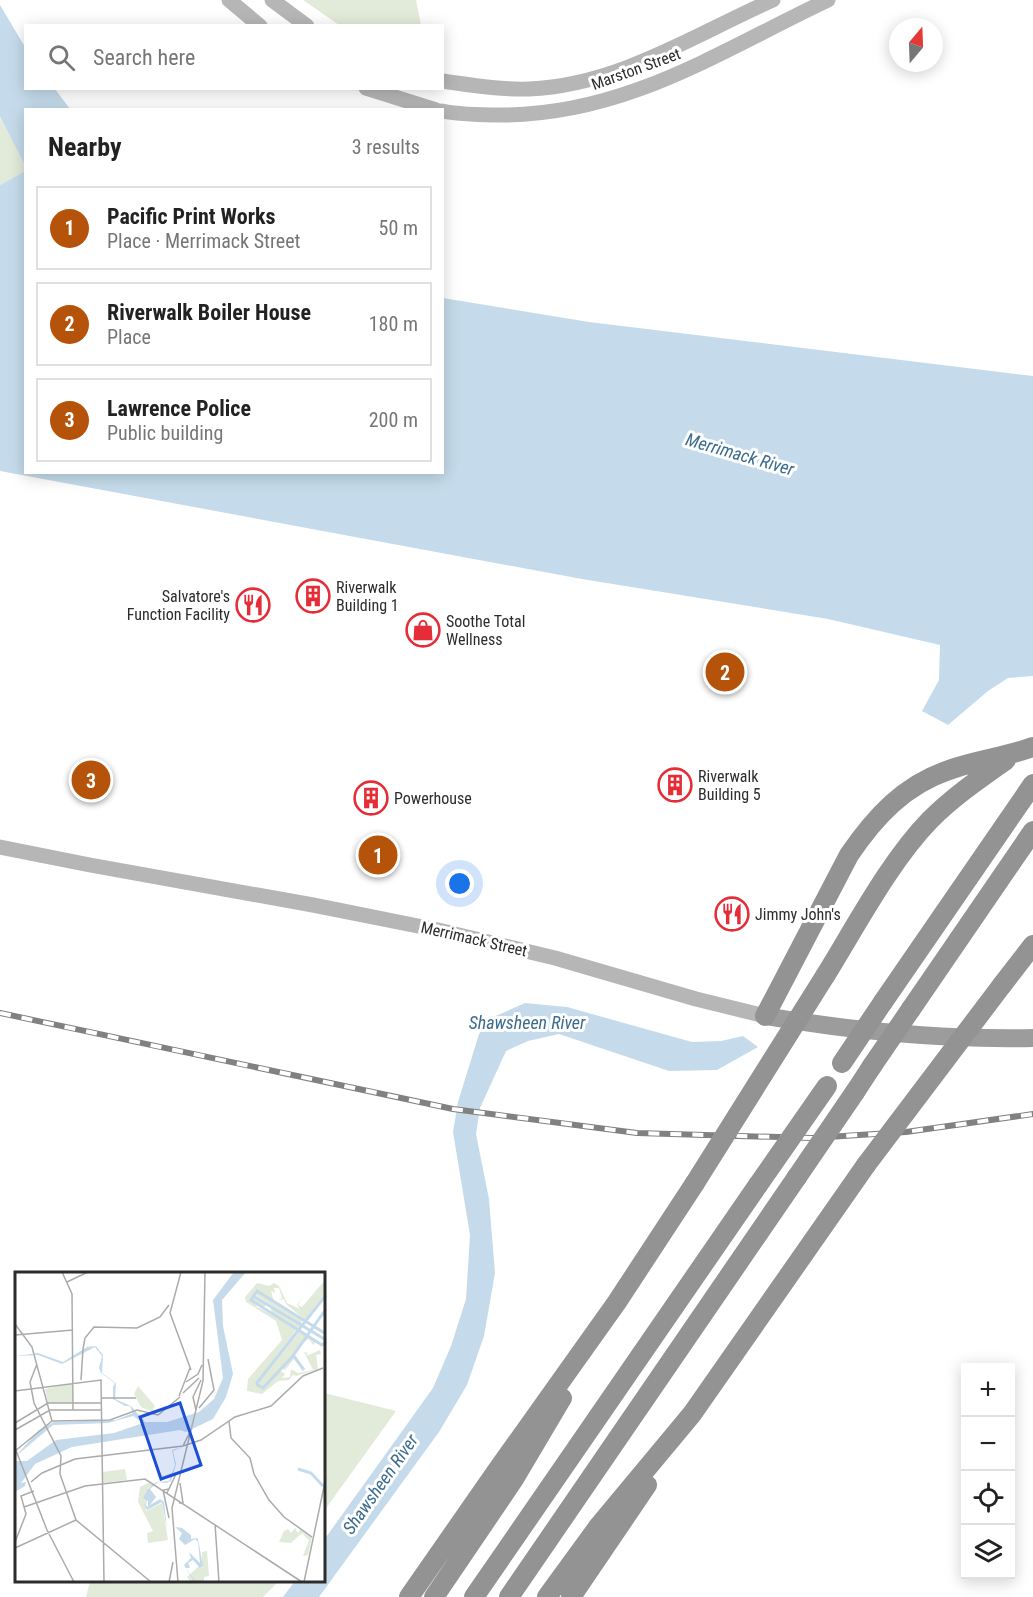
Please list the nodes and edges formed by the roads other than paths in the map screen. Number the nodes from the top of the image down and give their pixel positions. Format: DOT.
graph roads {
  1 [pos="229,0"];
  2 [pos="272,0"];
  3 [pos="773,0"];
  4 [pos="828,0"];
  5 [pos="258,24"];
  6 [pos="304,24"];
  7 [pos="444,81"];
  8 [pos="372,90"];
  9 [pos="428,108"];
  10 [pos="444,111"];
  11 [pos="1024,750"];
  12 [pos="1033,784"];
  13 [pos="1033,831"];
  14 [pos="0,847"];
  15 [pos="1033,945"];
  16 [pos="765,1016"];
  17 [pos="1033,1038"];
  18 [pos="617,1302"];
  19 [pos="692,1414"];
  20 [pos="409,1597"];
  21 [pos="434,1597"];
  22 [pos="474,1597"];
  23 [pos="509,1597"];
  24 [pos="547,1597"];
  25 [pos="572,1597"];
  1 -- 5 [label="main road"];
  2 -- 6 [label="main road"];
  3 -- 7 [label="main road, Marston Street"];
  4 -- 10 [label="main road, Marston Street"];
  8 -- 9 [label="main road"];
  11 -- 16 [label="highway"];
  11 -- 18 [label="highway, bridge"];
  12 -- 22 [label="highway, bridge"];
  13 -- 23 [label="highway, bridge"];
  14 -- 16 [label="main road, Merrimack Street"];
  15 -- 19 [label="highway, bridge"];
  16 -- 17 [label="highway, Merrimack Street"];
  18 -- 20 [label="highway"];
  18 -- 21 [label="highway"];
  19 -- 24 [label="highway"];
  19 -- 25 [label="highway"];
}
